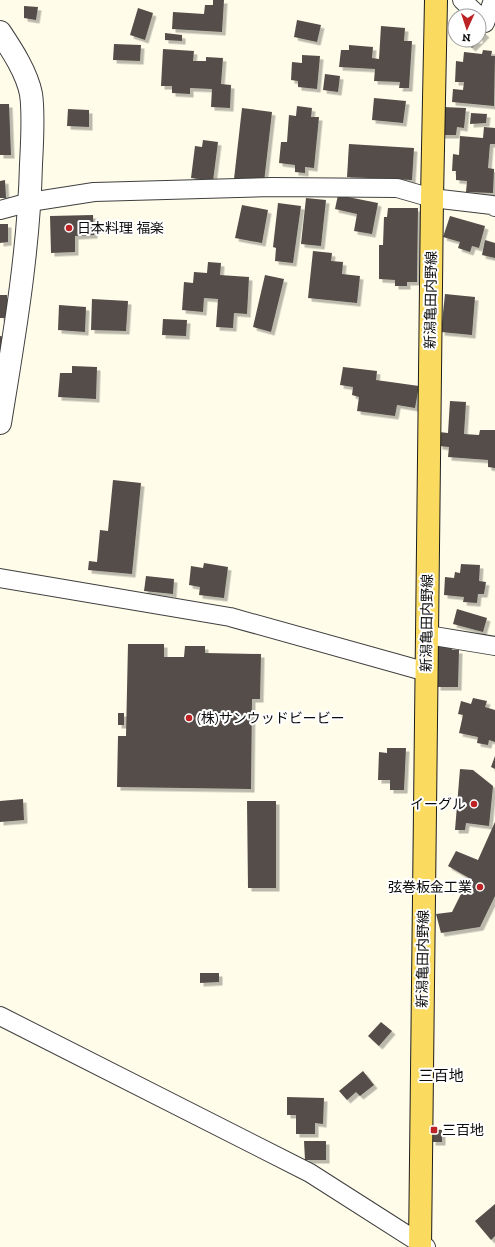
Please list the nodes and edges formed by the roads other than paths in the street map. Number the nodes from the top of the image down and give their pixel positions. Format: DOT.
graph roads {
  1 [pos="436,0"];
  2 [pos="462,0"];
  3 [pos="493,0"];
  4 [pos="470,8"];
  5 [pos="487,15"];
  6 [pos="0,32"];
  7 [pos="432,198"];
  8 [pos="30,202"];
  9 [pos="495,207"];
  10 [pos="0,210"];
  11 [pos="0,423"];
  12 [pos="0,578"];
  13 [pos="428,635"];
  14 [pos="495,646"];
  15 [pos="427,672"];
  16 [pos="0,1016"];
  17 [pos="422,1246"];
  1 -- 7 [label="main road, 新潟亀田内野線"];
  2 -- 4 [label="street"];
  3 -- 5 [label="street"];
  6 -- 8 [label="street"];
  7 -- 8 [label="street"];
  7 -- 9 [label="street"];
  7 -- 13 [label="main road, 新潟亀田内野線"];
  8 -- 10 [label="street"];
  8 -- 11 [label="street"];
  12 -- 15 [label="street"];
  13 -- 14 [label="street"];
  13 -- 15 [label="main road, 新潟亀田内野線"];
  15 -- 17 [label="main road, 新潟亀田内野線"];
  16 -- 17 [label="street"];
}
